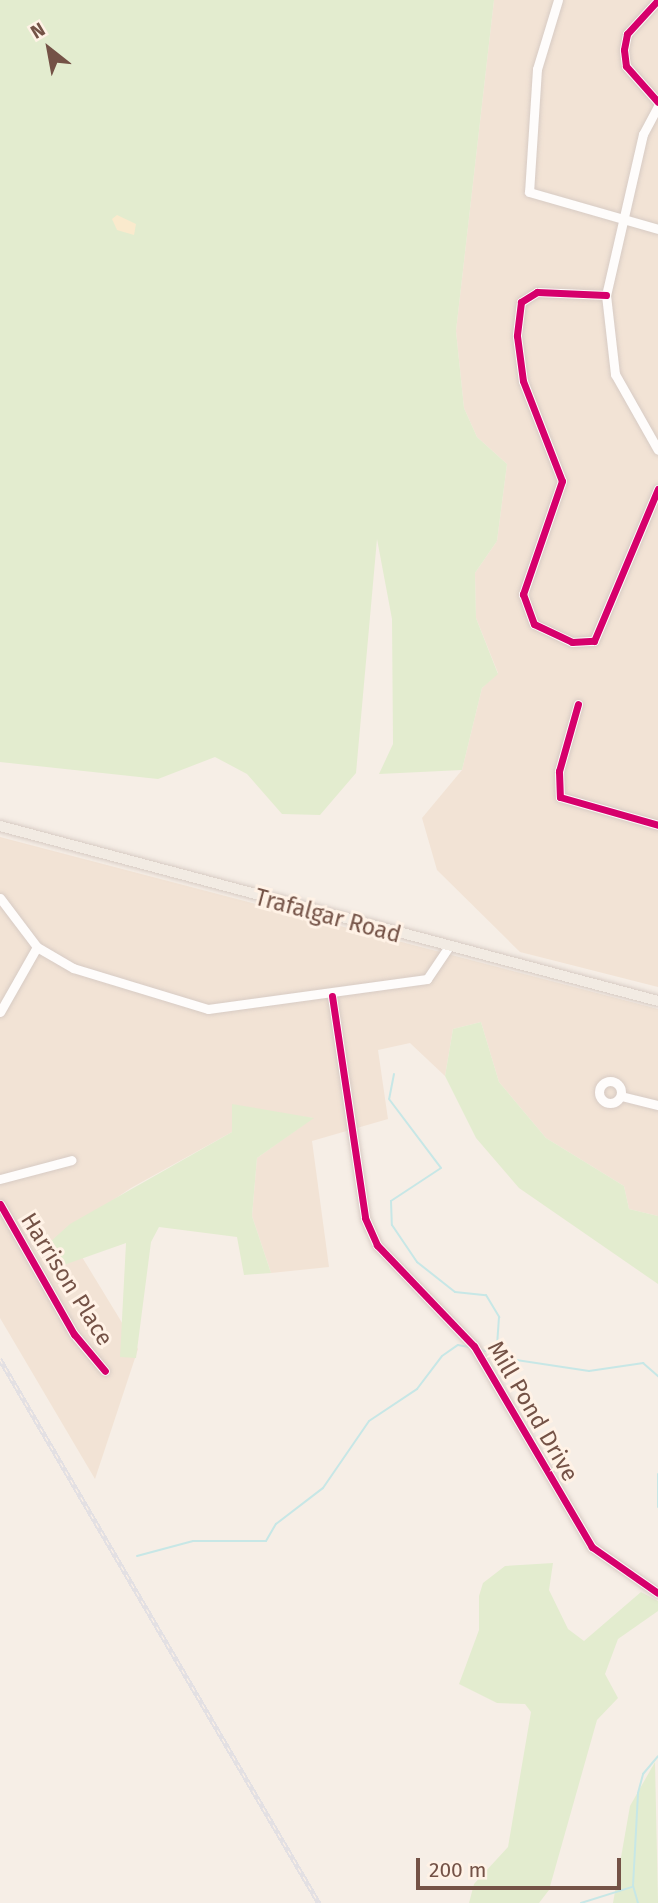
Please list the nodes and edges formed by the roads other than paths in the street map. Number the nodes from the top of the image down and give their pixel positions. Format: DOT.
graph roads {
  1 [pos="558,0"];
  2 [pos="658,0"];
  3 [pos="658,104"];
  4 [pos="620,219"];
  5 [pos="658,229"];
  6 [pos="606,295"];
  7 [pos="658,450"];
  8 [pos="658,489"];
  9 [pos="578,705"];
  10 [pos="658,825"];
  11 [pos="0,826"];
  12 [pos="0,898"];
  13 [pos="37,947"];
  14 [pos="448,948"];
  15 [pos="332,996"];
  16 [pos="658,1001"];
  17 [pos="0,1012"];
  18 [pos="621,1096"];
  19 [pos="658,1105"];
  20 [pos="72,1160"];
  21 [pos="0,1179"];
  22 [pos="0,1204"];
  23 [pos="105,1371"];
  24 [pos="658,1593"];
  1 -- 4 [label="street"];
  2 -- 3 [label="street"];
  3 -- 4 [label="street"];
  4 -- 5 [label="street"];
  4 -- 6 [label="street"];
  6 -- 7 [label="street"];
  6 -- 8 [label="street"];
  9 -- 10 [label="street"];
  11 -- 14 [label="main road, Trafalgar Road"];
  12 -- 13 [label="street"];
  13 -- 15 [label="street"];
  13 -- 17 [label="street"];
  14 -- 15 [label="street"];
  14 -- 16 [label="main road, Trafalgar Road"];
  15 -- 24 [label="street, Mill Pond Drive"];
  18 -- 19 [label="street"];
  20 -- 21 [label="street"];
  22 -- 23 [label="street, Harrison Place"];
}
